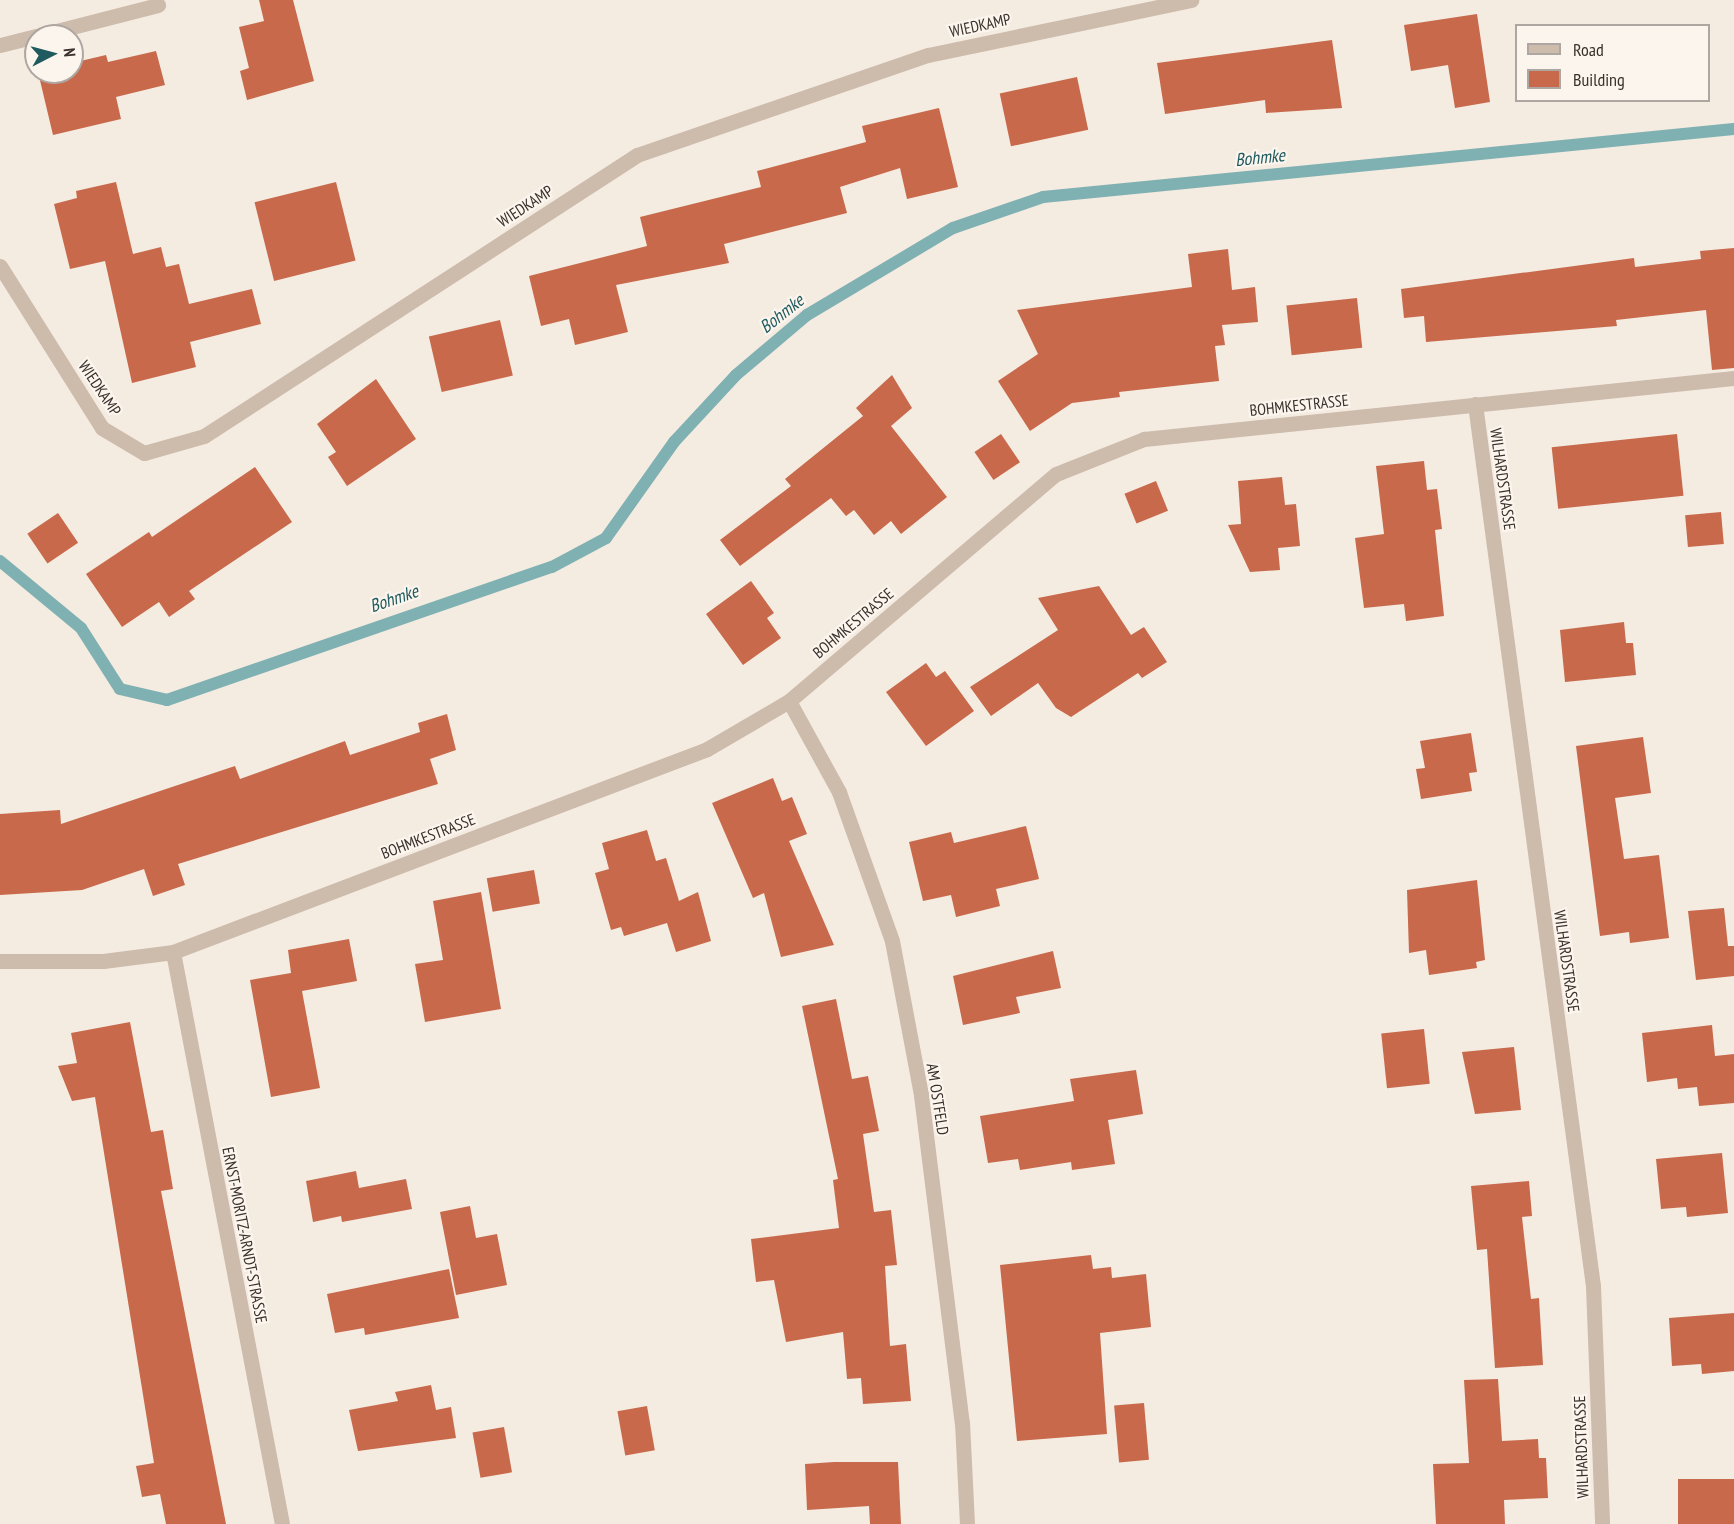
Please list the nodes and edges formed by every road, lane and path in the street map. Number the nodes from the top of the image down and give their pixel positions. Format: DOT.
graph roads {
  1 [pos="1191,0"];
  2 [pos="158,5"];
  3 [pos="84,24"];
  4 [pos="24,39"];
  5 [pos="0,45"];
  6 [pos="0,266"];
  7 [pos="1734,378"];
  8 [pos="1475,404"];
  9 [pos="789,702"];
  10 [pos="173,952"];
  11 [pos="0,961"];
  12 [pos="282,1524"];
  13 [pos="967,1524"];
  14 [pos="1602,1524"];
  1 -- 6 [label="street, WIEDKAMP"];
  2 -- 3 [label="street"];
  4 -- 5 [label="street"];
  7 -- 8 [label="street, BOHMKESTRASSE"];
  8 -- 9 [label="street, BOHMKESTRASSE"];
  8 -- 14 [label="street, WILHARDSTRASSE"];
  9 -- 10 [label="street, BOHMKESTRASSE"];
  9 -- 13 [label="street, AM OSTFELD"];
  10 -- 11 [label="street, BOHMKESTRASSE"];
  10 -- 12 [label="street, ERNST-MORITZ-ARNDT-STRASSE"];
}
